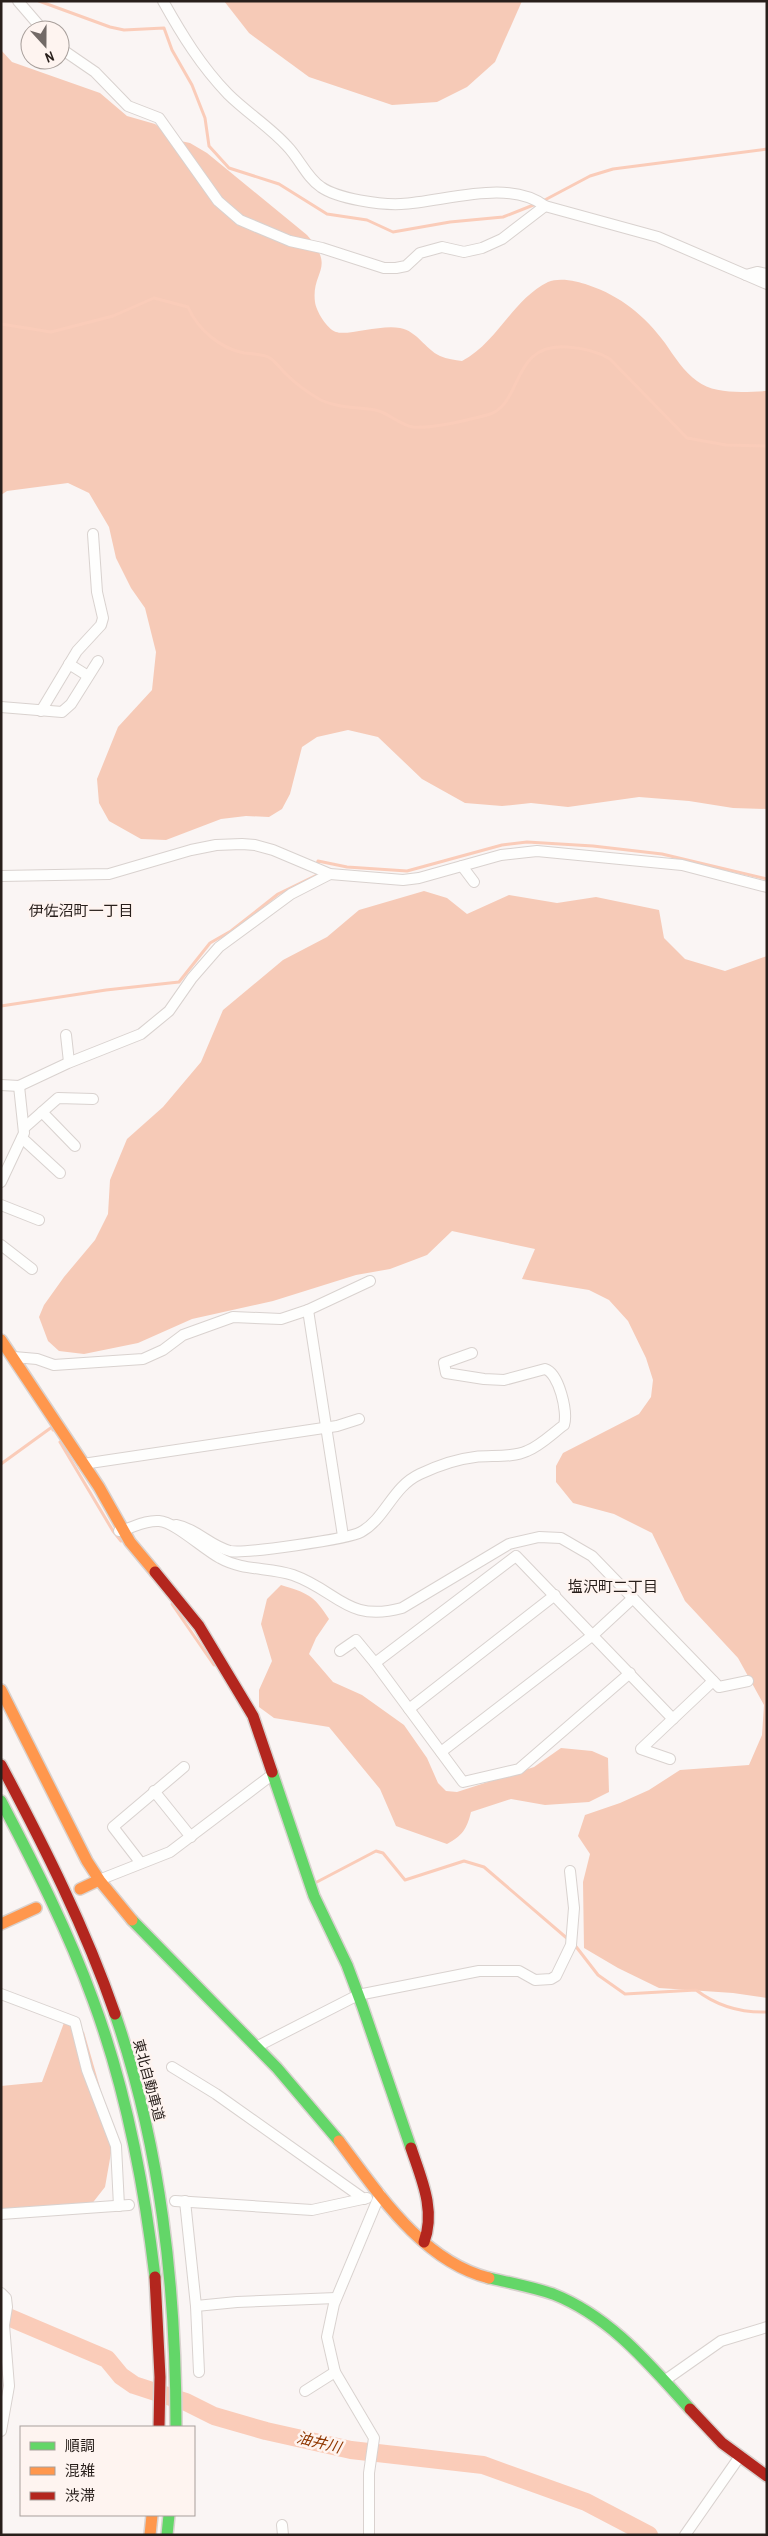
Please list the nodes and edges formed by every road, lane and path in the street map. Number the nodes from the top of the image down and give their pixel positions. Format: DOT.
graph roads {
  1 [pos="18,1"];
  2 [pos="163,1"];
  3 [pos="34,20"];
  4 [pos="70,55"];
  5 [pos="544,205"];
  6 [pos="767,274"];
  7 [pos="746,276"];
  8 [pos="767,284"];
  9 [pos="93,534"];
  10 [pos="98,660"];
  11 [pos="70,664"];
  12 [pos="88,676"];
  13 [pos="1,707"];
  14 [pos="41,711"];
  15 [pos="462,866"];
  16 [pos="330,874"];
  17 [pos="1,876"];
  18 [pos="474,882"];
  19 [pos="767,887"];
  20 [pos="66,1035"];
  21 [pos="69,1062"];
  22 [pos="1,1085"];
  23 [pos="19,1086"];
  24 [pos="93,1099"];
  25 [pos="42,1112"];
  26 [pos="23,1133"];
  27 [pos="75,1146"];
  28 [pos="60,1173"];
  29 [pos="1,1182"];
  30 [pos="1,1205"];
  31 [pos="40,1220"];
  32 [pos="1,1244"];
  33 [pos="32,1269"];
  34 [pos="370,1281"];
  35 [pos="308,1310"];
  36 [pos="1,1340"];
  37 [pos="472,1353"];
  38 [pos="14,1357"];
  39 [pos="359,1419"];
  40 [pos="326,1427"];
  41 [pos="84,1464"];
  42 [pos="170,1524"];
  43 [pos="121,1531"];
  44 [pos="343,1536"];
  45 [pos="555,1595"];
  46 [pos="633,1598"];
  47 [pos="593,1635"];
  48 [pos="340,1651"];
  49 [pos="376,1664"];
  50 [pos="630,1673"];
  51 [pos="713,1681"];
  52 [pos="748,1681"];
  53 [pos="1,1690"];
  54 [pos="409,1709"];
  55 [pos="673,1719"];
  56 [pos="441,1752"];
  57 [pos="670,1759"];
  58 [pos="1,1765"];
  59 [pos="184,1768"];
  60 [pos="273,1774"];
  61 [pos="154,1791"];
  62 [pos="1,1801"];
  63 [pos="191,1836"];
  64 [pos="140,1862"];
  65 [pos="570,1871"];
  66 [pos="99,1880"];
  67 [pos="80,1889"];
  68 [pos="36,1908"];
  69 [pos="1,1924"];
  70 [pos="1,1994"];
  71 [pos="358,1995"];
  72 [pos="256,2046"];
  73 [pos="172,2067"];
  74 [pos="380,2194"];
  75 [pos="364,2199"];
  76 [pos="174,2200"];
  77 [pos="185,2201"];
  78 [pos="1,2214"];
  79 [pos="424,2242"];
  80 [pos="1,2293"];
  81 [pos="336,2298"];
  82 [pos="196,2306"];
  83 [pos="762,2328"];
  84 [pos="767,2334"];
  85 [pos="199,2372"];
  86 [pos="335,2372"];
  87 [pos="664,2382"];
  88 [pos="305,2391"];
  89 [pos="159,2422"];
  90 [pos="176,2424"];
  91 [pos="1,2431"];
  92 [pos="738,2459"];
  93 [pos="767,2476"];
  94 [pos="152,2516"];
  95 [pos="169,2516"];
  96 [pos="150,2535"];
  97 [pos="167,2535"];
  98 [pos="369,2535"];
  99 [pos="684,2535"];
  1 -- 3 [label="street"];
  2 -- 5 [label="street"];
  4 -- 5 [label="street"];
  5 -- 7 [label="street"];
  6 -- 7 [label="street"];
  7 -- 8 [label="street"];
  9 -- 11 [label="street"];
  10 -- 12 [label="street"];
  11 -- 12 [label="street"];
  11 -- 14 [label="street"];
  12 -- 14 [label="street"];
  13 -- 14 [label="street"];
  15 -- 16 [label="street"];
  15 -- 18 [label="street"];
  15 -- 19 [label="street"];
  16 -- 17 [label="street"];
  16 -- 21 [label="street"];
  20 -- 21 [label="street"];
  21 -- 23 [label="street"];
  22 -- 23 [label="street"];
  23 -- 26 [label="street"];
  24 -- 25 [label="street"];
  25 -- 26 [label="street"];
  25 -- 27 [label="street"];
  26 -- 28 [label="street"];
  26 -- 29 [label="street"];
  30 -- 31 [label="street"];
  32 -- 33 [label="street"];
  34 -- 35 [label="street"];
  35 -- 38 [label="street"];
  35 -- 40 [label="street"];
  36 -- 38 [label="main road"];
  37 -- 44 [label="street"];
  38 -- 41 [label="main road"];
  39 -- 40 [label="street"];
  40 -- 41 [label="street"];
  40 -- 44 [label="street"];
  41 -- 43 [label="main road"];
  42 -- 43 [label="street"];
  42 -- 44 [label="street"];
  42 -- 46 [label="street"];
  43 -- 60 [label="main road"];
  45 -- 47 [label="street"];
  45 -- 49 [label="street"];
  45 -- 54 [label="street"];
  46 -- 47 [label="street"];
  46 -- 51 [label="street"];
  47 -- 50 [label="street"];
  47 -- 56 [label="street"];
  48 -- 49 [label="street"];
  49 -- 54 [label="street"];
  50 -- 55 [label="street"];
  50 -- 56 [label="street"];
  51 -- 52 [label="street"];
  51 -- 55 [label="street"];
  53 -- 66 [label="main road"];
  54 -- 56 [label="street"];
  55 -- 57 [label="street"];
  58 -- 90 [label="main road, 東北自動車道"];
  59 -- 61 [label="street"];
  60 -- 63 [label="street"];
  60 -- 71 [label="main road"];
  61 -- 63 [label="street"];
  61 -- 64 [label="street"];
  62 -- 89 [label="main road"];
  63 -- 64 [label="street"];
  64 -- 66 [label="street"];
  65 -- 71 [label="street"];
  66 -- 67 [label="main road"];
  66 -- 72 [label="main road"];
  68 -- 69 [label="main road"];
  70 -- 78 [label="street"];
  71 -- 72 [label="street"];
  71 -- 79 [label="main road"];
  72 -- 74 [label="main road"];
  73 -- 75 [label="street"];
  74 -- 75 [label="street"];
  74 -- 79 [label="main road"];
  74 -- 81 [label="street"];
  75 -- 77 [label="street"];
  76 -- 77 [label="street"];
  77 -- 82 [label="street"];
  79 -- 87 [label="main road"];
  80 -- 91 [label="street"];
  81 -- 82 [label="street"];
  81 -- 86 [label="street"];
  82 -- 85 [label="street"];
  83 -- 84 [label="street"];
  83 -- 87 [label="street"];
  86 -- 88 [label="street"];
  86 -- 98 [label="street"];
  87 -- 92 [label="main road"];
  92 -- 93 [label="main road"];
  92 -- 99 [label="street"];
  94 -- 96 [label="main road"];
  95 -- 97 [label="main road"];
}
